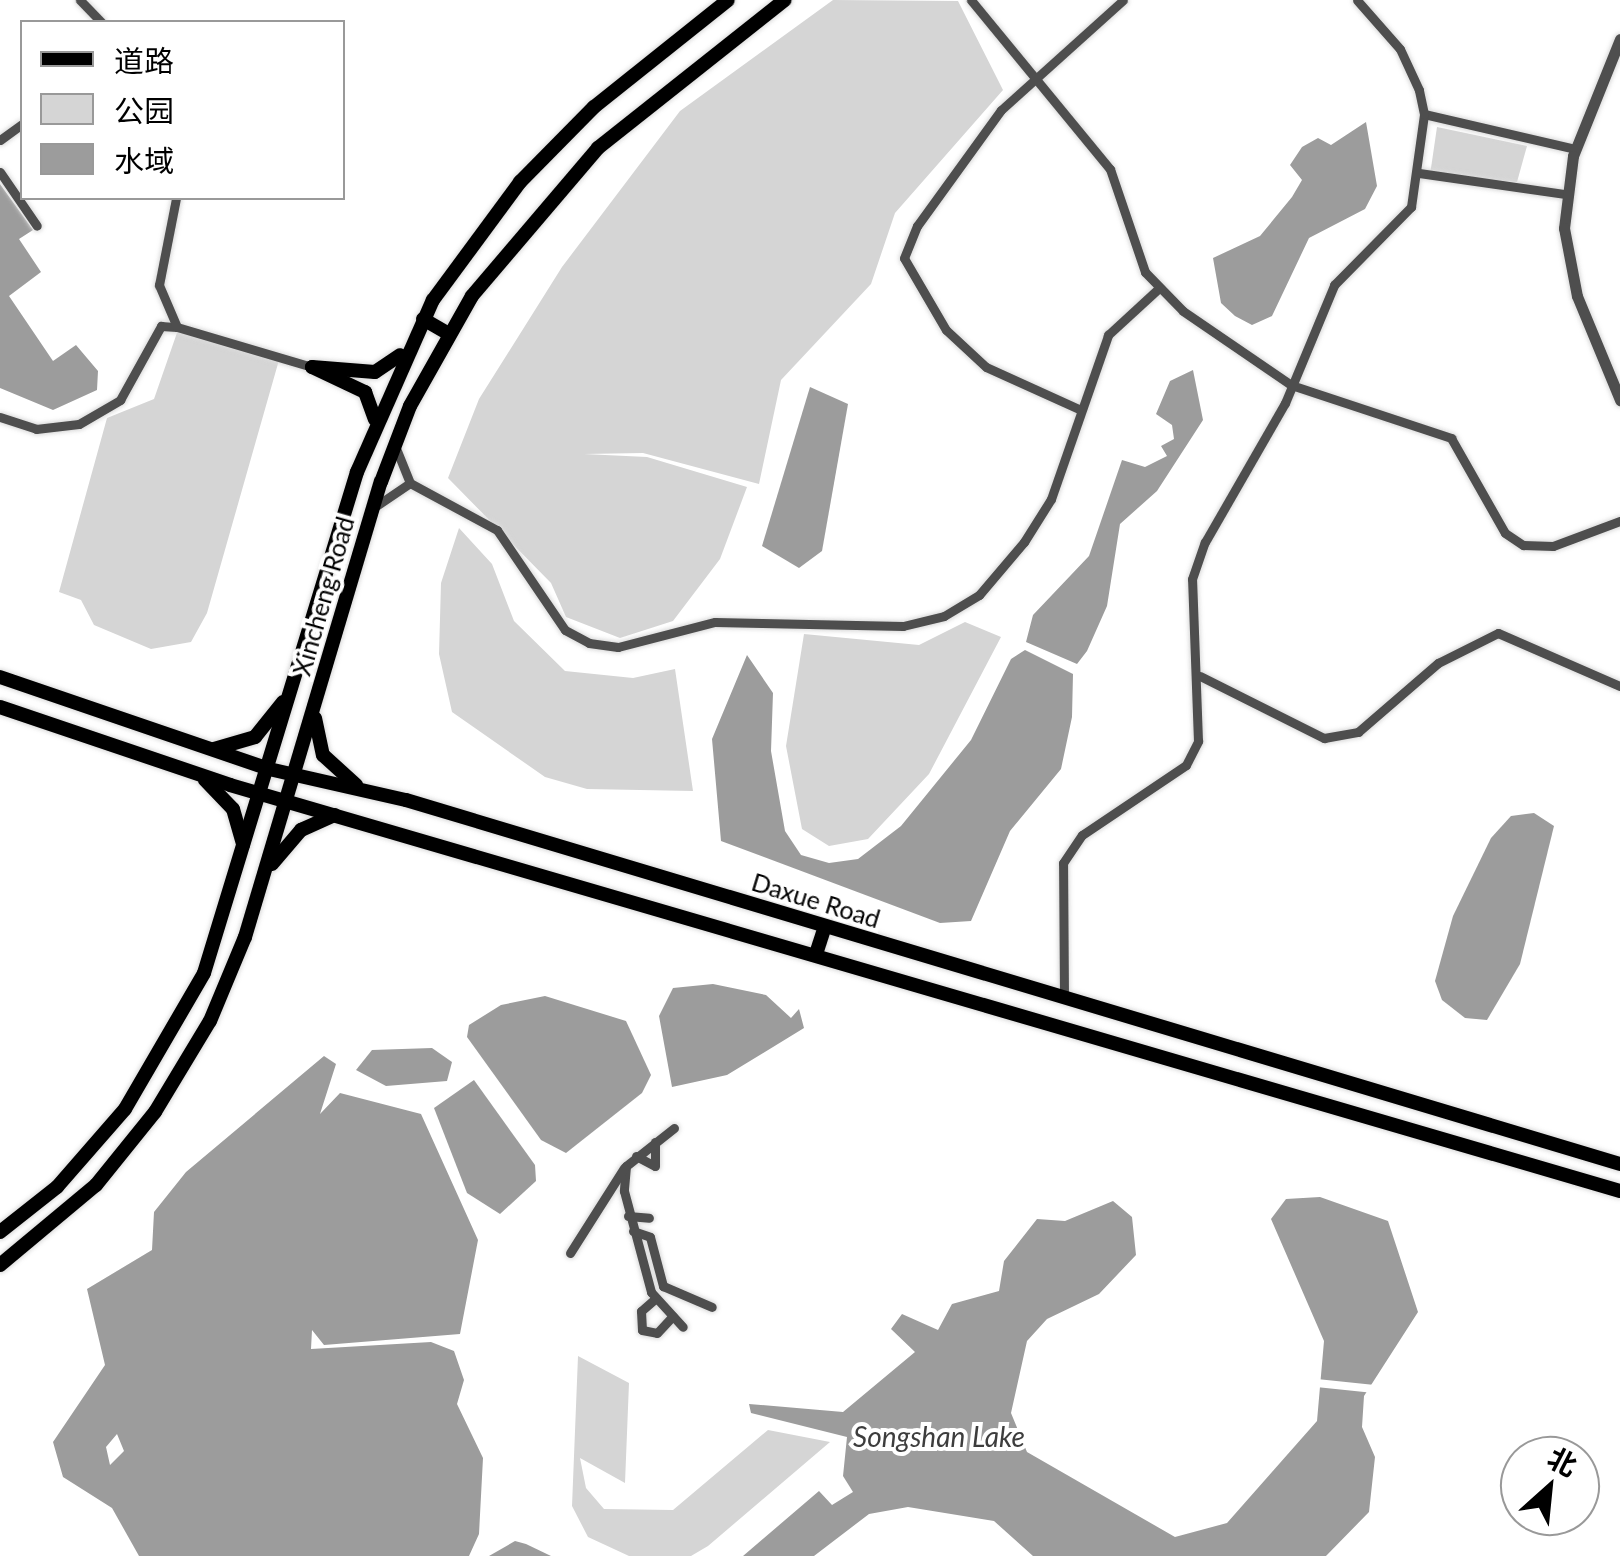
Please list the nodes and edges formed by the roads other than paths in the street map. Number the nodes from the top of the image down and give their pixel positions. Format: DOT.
graph roads {
  1 [pos="80,0"];
  2 [pos="728,0"];
  3 [pos="785,0"];
  4 [pos="970,0"];
  5 [pos="1124,0"];
  6 [pos="1357,0"];
  7 [pos="99,20"];
  8 [pos="1620,40"];
  9 [pos="1034,76"];
  10 [pos="1424,114"];
  11 [pos="1576,149"];
  12 [pos="0,172"];
  13 [pos="1419,174"];
  14 [pos="1566,194"];
  15 [pos="176,200"];
  16 [pos="37,226"];
  17 [pos="1158,289"];
  18 [pos="423,319"];
  19 [pos="177,326"];
  20 [pos="449,334"];
  21 [pos="410,343"];
  22 [pos="312,367"];
  23 [pos="1291,385"];
  24 [pos="1620,400"];
  25 [pos="1082,410"];
  26 [pos="0,417"];
  27 [pos="374,423"];
  28 [pos="396,442"];
  29 [pos="410,483"];
  30 [pos="371,512"];
  31 [pos="1620,521"];
  32 [pos="1200,676"];
  33 [pos="0,677"];
  34 [pos="294,680"];
  35 [pos="1620,686"];
  36 [pos="317,695"];
  37 [pos="0,707"];
  38 [pos="207,749"];
  39 [pos="269,769"];
  40 [pos="192,772"];
  41 [pos="294,775"];
  42 [pos="375,792"];
  43 [pos="263,793"];
  44 [pos="286,800"];
  45 [pos="348,815"];
  46 [pos="244,854"];
  47 [pos="263,878"];
  48 [pos="825,926"];
  49 [pos="816,954"];
  50 [pos="1064,998"];
  51 [pos="674,1128"];
  52 [pos="654,1142"];
  53 [pos="636,1156"];
  54 [pos="1620,1164"];
  55 [pos="626,1166"];
  56 [pos="1620,1191"];
  57 [pos="628,1216"];
  58 [pos="649,1218"];
  59 [pos="633,1231"];
  60 [pos="0,1232"];
  61 [pos="570,1253"];
  62 [pos="0,1265"];
  63 [pos="656,1298"];
  64 [pos="712,1306"];
  65 [pos="673,1316"];
  66 [pos="683,1327"];
  1 -- 7 [label="street"];
  2 -- 18 [label="main road, Xincheng Road"];
  3 -- 20 [label="main road, Xincheng Road"];
  4 -- 9 [label="street"];
  5 -- 9 [label="street"];
  6 -- 10 [label="street"];
  8 -- 11 [label="street"];
  9 -- 17 [label="street"];
  9 -- 25 [label="street"];
  10 -- 11 [label="street"];
  10 -- 13 [label="street"];
  11 -- 14 [label="street"];
  12 -- 16 [label="street"];
  13 -- 14 [label="street"];
  13 -- 23 [label="street"];
  14 -- 24 [label="street"];
  15 -- 19 [label="street"];
  17 -- 23 [label="street"];
  17 -- 25 [label="street"];
  18 -- 20 [label="main road"];
  18 -- 21 [label="main road, Xincheng Road"];
  19 -- 22 [label="street"];
  19 -- 26 [label="street"];
  20 -- 28 [label="main road, Xincheng Road"];
  21 -- 22 [label="main road"];
  21 -- 27 [label="main road, Xincheng Road"];
  22 -- 27 [label="main road"];
  23 -- 31 [label="street"];
  23 -- 32 [label="street"];
  25 -- 29 [label="street"];
  27 -- 34 [label="main road, Xincheng Road"];
  28 -- 29 [label="street"];
  28 -- 30 [label="main road, Xincheng Road"];
  29 -- 30 [label="street"];
  30 -- 36 [label="main road, Xincheng Road"];
  32 -- 35 [label="street"];
  32 -- 50 [label="street"];
  33 -- 38 [label="main road, Daxue Road"];
  34 -- 38 [label="main road"];
  34 -- 39 [label="main road, Xincheng Road"];
  36 -- 41 [label="main road, Xincheng Road"];
  36 -- 42 [label="main road"];
  37 -- 40 [label="main road, Daxue Road"];
  38 -- 39 [label="main road, Daxue Road"];
  39 -- 41 [label="main road, Daxue Road"];
  39 -- 43 [label="main road, Xincheng Road"];
  40 -- 43 [label="main road, Daxue Road"];
  40 -- 46 [label="main road"];
  41 -- 42 [label="main road, Daxue Road"];
  41 -- 44 [label="main road, Xincheng Road"];
  42 -- 48 [label="main road, Daxue Road"];
  43 -- 44 [label="main road, Daxue Road"];
  43 -- 46 [label="main road, Xincheng Road"];
  44 -- 45 [label="main road, Daxue Road"];
  44 -- 47 [label="main road, Xincheng Road"];
  45 -- 47 [label="main road"];
  45 -- 49 [label="main road, Daxue Road"];
  46 -- 60 [label="main road, Xincheng Road"];
  47 -- 62 [label="main road, Xincheng Road"];
  48 -- 49 [label="main road"];
  48 -- 50 [label="main road, Daxue Road"];
  49 -- 56 [label="main road, Daxue Road"];
  50 -- 54 [label="main road, Daxue Road"];
  51 -- 52 [label="street"];
  52 -- 53 [label="street"];
  52 -- 53 [label="street"];
  53 -- 55 [label="street"];
  55 -- 57 [label="street"];
  55 -- 61 [label="street"];
  57 -- 58 [label="street"];
  57 -- 59 [label="street"];
  59 -- 63 [label="street"];
  59 -- 64 [label="street"];
  63 -- 65 [label="street"];
  63 -- 65 [label="street"];
  65 -- 66 [label="street"];
}
